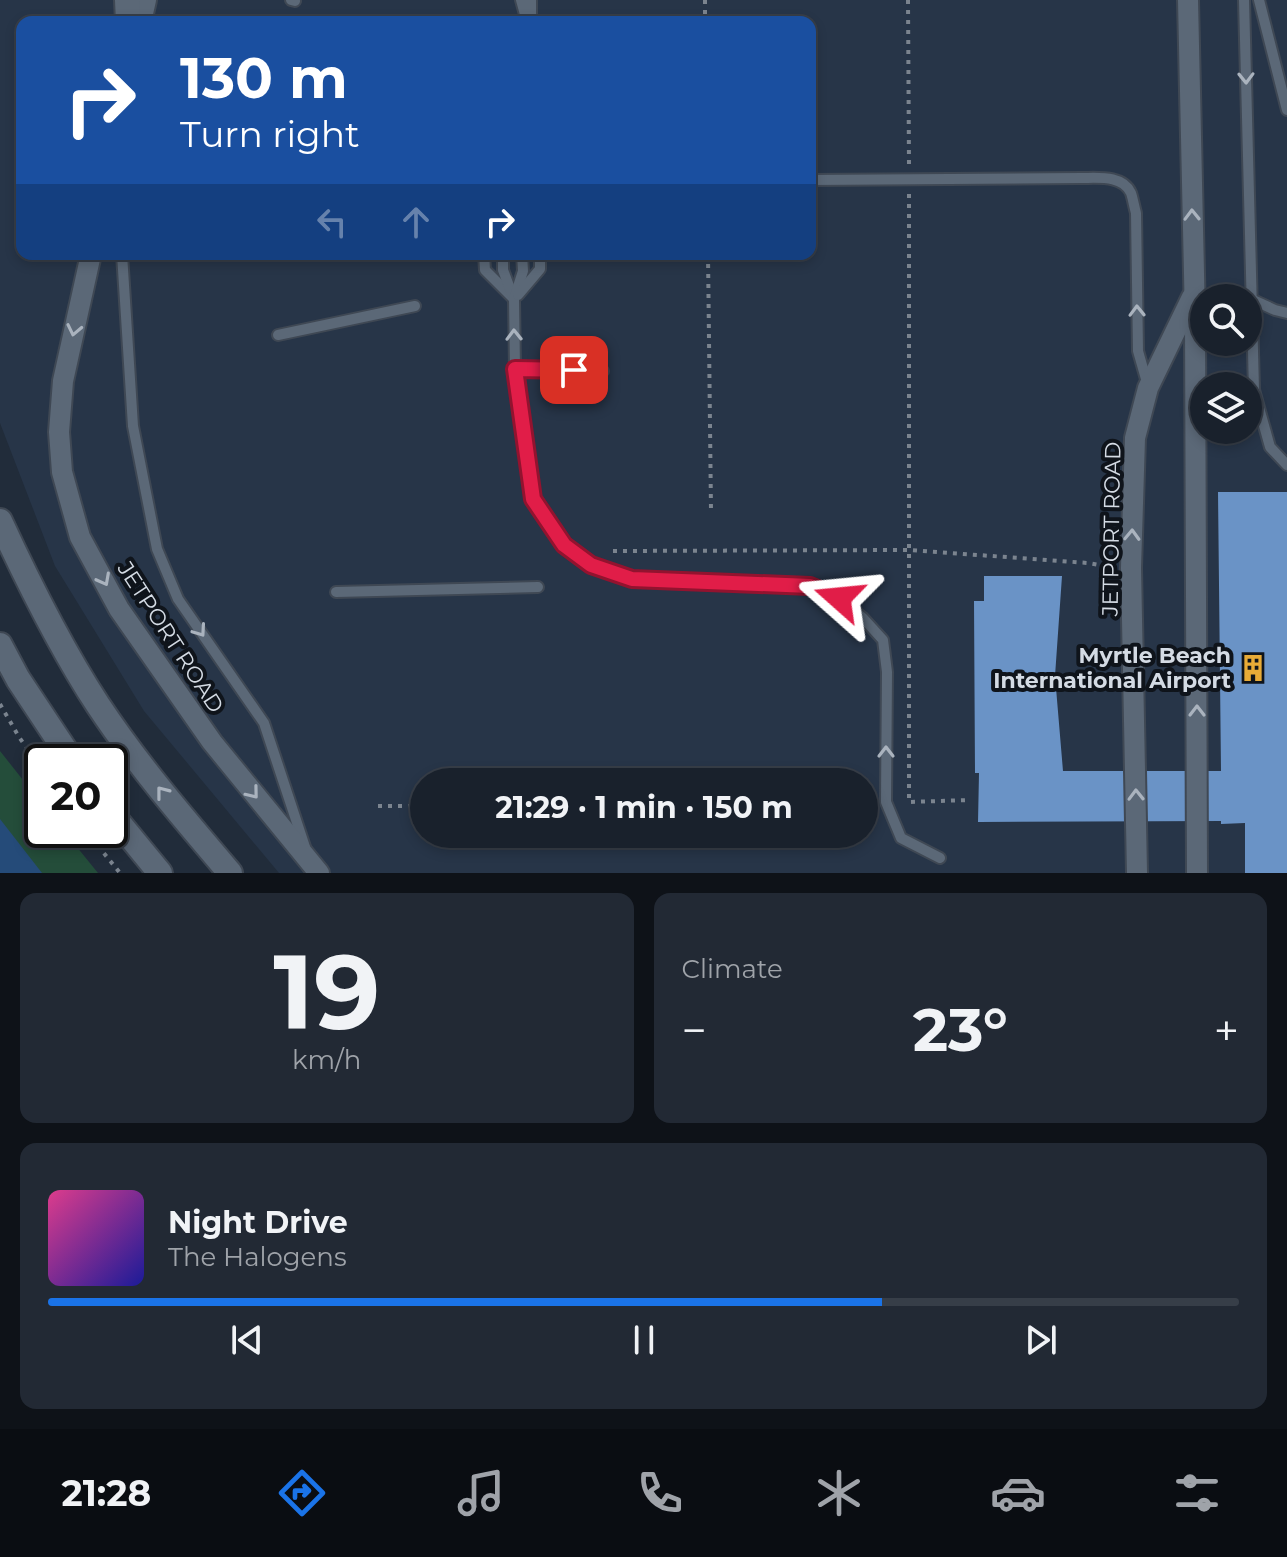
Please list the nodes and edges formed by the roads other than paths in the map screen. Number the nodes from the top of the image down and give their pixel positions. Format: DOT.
graph roads {
  1 [pos="1180,0"];
  2 [pos="1188,0"];
  3 [pos="1244,0"];
  4 [pos="1259,0"];
  5 [pos="1188,22"];
  6 [pos="1287,110"];
  7 [pos="816,180"];
  8 [pos="90,260"];
  9 [pos="122,260"];
  10 [pos="484,260"];
  11 [pos="503,260"];
  12 [pos="522,260"];
  13 [pos="540,260"];
  14 [pos="1194,284"];
  15 [pos="1251,284"];
  16 [pos="514,299"];
  17 [pos="1190,301"];
  18 [pos="1262,304"];
  19 [pos="415,306"];
  20 [pos="1287,313"];
  21 [pos="278,335"];
  22 [pos="1194,356"];
  23 [pos="1253,356"];
  24 [pos="515,369"];
  25 [pos="603,371"];
  26 [pos="1148,388"];
  27 [pos="1287,465"];
  28 [pos="0,521"];
  29 [pos="538,587"];
  30 [pos="336,592"];
  31 [pos="0,645"];
  32 [pos="61,744"];
  33 [pos="128,834"];
  34 [pos="940,858"];
  35 [pos="314,868"];
  36 [pos="160,873"];
  37 [pos="230,873"];
  38 [pos="1137,873"];
  39 [pos="1197,873"];
  1 -- 5 [label="lane"];
  2 -- 5 [label="street, JETPORT ROAD"];
  3 -- 15 [label="lane, one-way"];
  4 -- 6 [label="lane"];
  14 -- 5 [label="street, JETPORT ROAD, one-way"];
  26 -- 7 [label="lane, one-way"];
  8 -- 35 [label="street, JETPORT ROAD, one-way"];
  9 -- 35 [label="lane, one-way"];
  10 -- 16 [label="lane"];
  11 -- 16 [label="lane"];
  12 -- 16 [label="lane"];
  13 -- 16 [label="lane"];
  24 -- 16 [label="lane, one-way"];
  17 -- 26 [label="street, JETPORT ROAD"];
  18 -- 20 [label="lane"];
  19 -- 21 [label="lane"];
  39 -- 22 [label="street, JETPORT ROAD, one-way"];
  23 -- 27 [label="lane"];
  24 -- 25 [label="lane"];
  34 -- 24 [label="lane, one-way"];
  38 -- 26 [label="street, JETPORT ROAD, one-way"];
  37 -- 28 [label="main road, one-way"];
  29 -- 30 [label="lane"];
  31 -- 32 [label="main road"];
  33 -- 36 [label="main road"];
}
